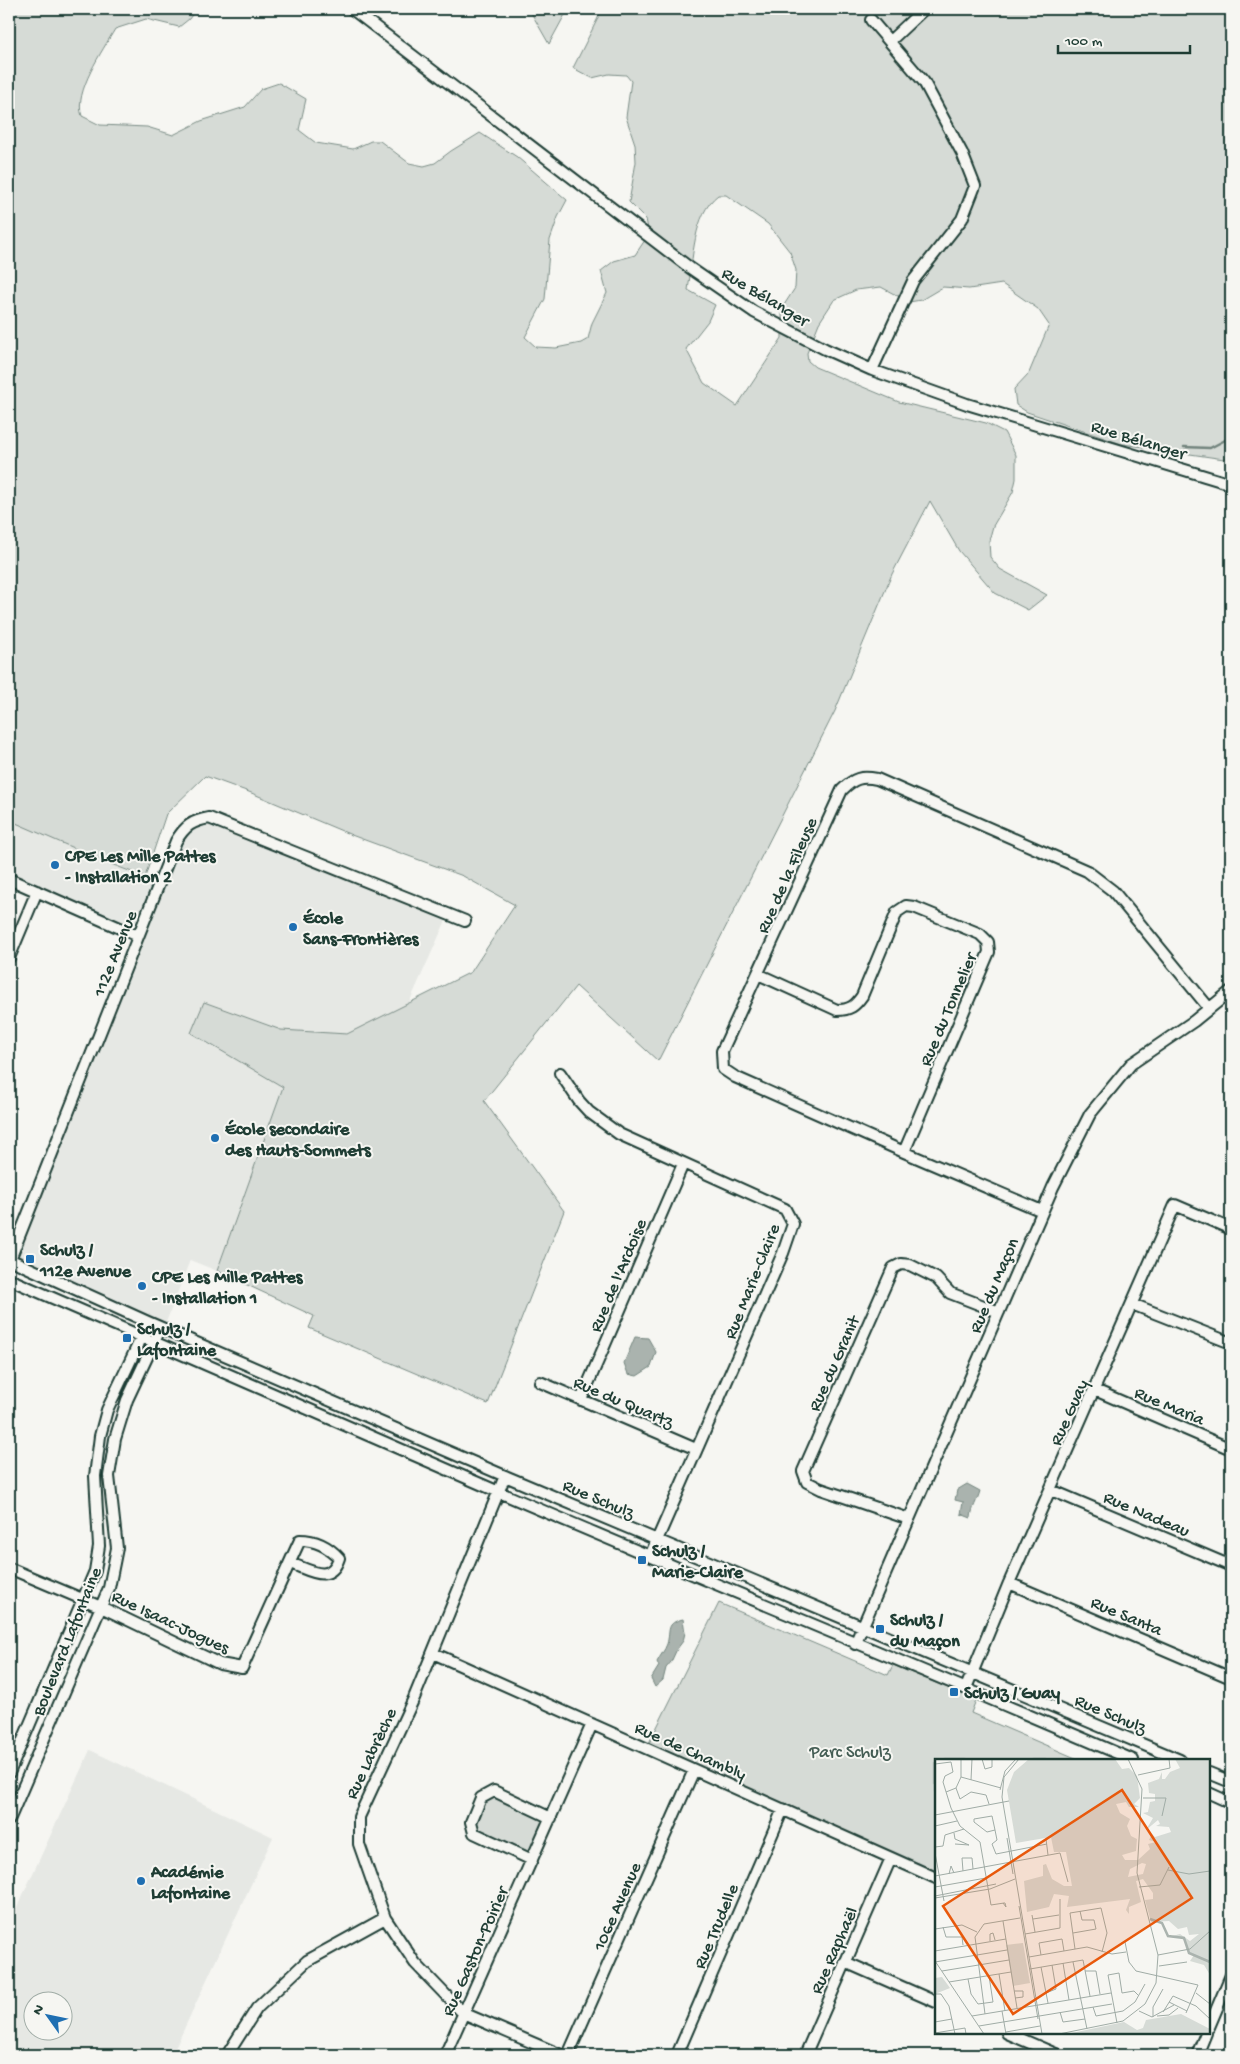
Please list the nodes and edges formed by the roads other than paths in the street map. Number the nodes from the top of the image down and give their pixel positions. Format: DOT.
graph roads {
  1 [pos="352,9"];
  2 [pos="924,9"];
  3 [pos="871,20"];
  4 [pos="890,41"];
  5 [pos="872,370"];
  6 [pos="1231,484"];
  7 [pos="9,879"];
  8 [pos="37,891"];
  9 [pos="465,921"];
  10 [pos="138,936"];
  11 [pos="9,958"];
  12 [pos="758,974"];
  13 [pos="1231,991"];
  14 [pos="1209,1008"];
  15 [pos="560,1073"];
  16 [pos="904,1152"];
  17 [pos="683,1164"];
  18 [pos="1042,1211"];
  19 [pos="1231,1229"];
  20 [pos="9,1260"];
  21 [pos="9,1279"];
  22 [pos="78,1289"];
  23 [pos="1132,1304"];
  24 [pos="70,1305"];
  25 [pos="999,1312"];
  26 [pos="148,1322"];
  27 [pos="161,1327"];
  28 [pos="143,1335"];
  29 [pos="155,1341"];
  30 [pos="1231,1343"];
  31 [pos="540,1382"];
  32 [pos="1095,1390"];
  33 [pos="581,1400"];
  34 [pos="696,1449"];
  35 [pos="1231,1450"];
  36 [pos="505,1476"];
  37 [pos="1051,1490"];
  38 [pos="498,1492"];
  39 [pos="909,1519"];
  40 [pos="657,1540"];
  41 [pos="650,1556"];
  42 [pos="290,1563"];
  43 [pos="1231,1566"];
  44 [pos="9,1568"];
  45 [pos="1009,1583"];
  46 [pos="772,1588"];
  47 [pos="83,1599"];
  48 [pos="765,1606"];
  49 [pos="101,1607"];
  50 [pos="863,1627"];
  51 [pos="855,1644"];
  52 [pos="433,1652"];
  53 [pos="973,1672"];
  54 [pos="1231,1678"];
  55 [pos="966,1688"];
  56 [pos="592,1724"];
  57 [pos="1102,1727"];
  58 [pos="1095,1744"];
  59 [pos="1131,1759"];
  60 [pos="1178,1759"];
  61 [pos="694,1770"];
  62 [pos="9,1773"];
  63 [pos="1210,1773"];
  64 [pos="1231,1782"];
  65 [pos="1210,1793"];
  66 [pos="1231,1803"];
  67 [pos="783,1809"];
  68 [pos="551,1818"];
  69 [pos="9,1820"];
  70 [pos="891,1858"];
  71 [pos="532,1860"];
  72 [pos="935,1878"];
  73 [pos="385,1918"];
  74 [pos="845,1962"];
  75 [pos="1231,1975"];
  76 [pos="935,2002"];
  77 [pos="1214,2002"];
  78 [pos="463,2013"];
  79 [pos="1210,2022"];
  80 [pos="1009,2034"];
  81 [pos="1206,2034"];
  82 [pos="806,2053"];
  83 [pos="227,2055"];
  84 [pos="445,2055"];
  85 [pos="562,2055"];
  86 [pos="568,2055"];
  87 [pos="677,2055"];
  88 [pos="817,2055"];
  89 [pos="1058,2055"];
  90 [pos="1197,2055"];
  1 -- 5 [label="street, Rue Bélanger"];
  2 -- 4 [label="street"];
  3 -- 4 [label="street"];
  4 -- 5 [label="street"];
  5 -- 6 [label="street, Rue Bélanger"];
  7 -- 8 [label="street"];
  8 -- 10 [label="street"];
  8 -- 11 [label="street"];
  9 -- 10 [label="street, 112e Avenue"];
  10 -- 20 [label="street, 112e Avenue"];
  12 -- 14 [label="street, Rue de la Fileuse"];
  12 -- 16 [label="street, Rue de la Fileuse"];
  12 -- 16 [label="street, Rue du Tonnelier"];
  13 -- 14 [label="street, Rue du Maçon"];
  14 -- 18 [label="street, Rue du Maçon"];
  15 -- 17 [label="street, Rue Marie-Claire"];
  16 -- 18 [label="street, Rue de la Fileuse"];
  17 -- 33 [label="street, Rue de l'Ardoise"];
  17 -- 34 [label="street, Rue Marie-Claire"];
  18 -- 25 [label="street, Rue du Maçon"];
  19 -- 23 [label="street, Rue Guay"];
  20 -- 22 [label="street, Rue Schulz"];
  21 -- 24 [label="street, Rue Schulz"];
  22 -- 24 [label="street"];
  22 -- 26 [label="street, Rue Schulz"];
  23 -- 30 [label="street"];
  23 -- 32 [label="street, Rue Guay"];
  24 -- 28 [label="street, Rue Schulz"];
  25 -- 39 [label="street, Rue du Maçon"];
  25 -- 39 [label="street, Rue du Granit"];
  26 -- 27 [label="street, Rue Schulz"];
  26 -- 28 [label="street, Boulevard Lafontaine"];
  27 -- 29 [label="street, Boulevard Lafontaine"];
  27 -- 36 [label="street, Rue Schulz"];
  28 -- 29 [label="street, Rue Schulz"];
  28 -- 47 [label="street, Boulevard Lafontaine"];
  29 -- 38 [label="street, Rue Schulz"];
  29 -- 49 [label="street, Boulevard Lafontaine"];
  31 -- 33 [label="street, Rue du Quartz"];
  32 -- 35 [label="street, Rue Maria"];
  32 -- 37 [label="street, Rue Guay"];
  33 -- 34 [label="street, Rue du Quartz"];
  34 -- 40 [label="street, Rue Marie-Claire"];
  36 -- 38 [label="street, Rue Labrèche"];
  36 -- 40 [label="street, Rue Schulz"];
  37 -- 43 [label="street, Rue Nadeau"];
  37 -- 45 [label="street, Rue Guay"];
  38 -- 41 [label="street, Rue Schulz"];
  38 -- 52 [label="street, Rue Labrèche"];
  39 -- 50 [label="street, Rue du Maçon"];
  40 -- 41 [label="street, Rue Marie-Claire"];
  40 -- 46 [label="street, Rue Schulz"];
  41 -- 48 [label="street, Rue Schulz"];
  42 -- 42 [label="street, Rue Isaac-Jogues"];
  42 -- 49 [label="street, Rue Isaac-Jogues"];
  44 -- 47 [label="street, Rue Isaac-Jogues"];
  45 -- 53 [label="street, Rue Guay"];
  45 -- 54 [label="street, Rue Santa"];
  46 -- 48 [label="street"];
  46 -- 50 [label="street, Rue Schulz"];
  47 -- 49 [label="street, Rue Isaac-Jogues"];
  47 -- 62 [label="street, Boulevard Lafontaine"];
  48 -- 51 [label="street, Rue Schulz"];
  49 -- 69 [label="street, Boulevard Lafontaine"];
  50 -- 51 [label="street, Rue du Maçon"];
  50 -- 53 [label="street, Rue Schulz"];
  51 -- 55 [label="street, Rue Schulz"];
  52 -- 56 [label="street, Rue de Chambly"];
  52 -- 73 [label="street, Rue Labrèche"];
  53 -- 55 [label="street, Rue Guay"];
  53 -- 57 [label="street, Rue Schulz"];
  55 -- 58 [label="street, Rue Schulz"];
  56 -- 61 [label="street, Rue de Chambly"];
  56 -- 68 [label="street, Rue Gaston-Poirier"];
  57 -- 58 [label="street"];
  57 -- 60 [label="street, Rue Schulz"];
  58 -- 59 [label="street, Rue Schulz"];
  61 -- 67 [label="street, Rue de Chambly"];
  61 -- 86 [label="street, 106e Avenue"];
  63 -- 64 [label="street"];
  65 -- 66 [label="street"];
  67 -- 70 [label="street, Rue de Chambly"];
  67 -- 87 [label="street, Rue Trudelle"];
  68 -- 71 [label="street, Rue Gaston-Poirier"];
  68 -- 71 [label="street"];
  70 -- 72 [label="street, Rue de Chambly"];
  70 -- 74 [label="street, Rue Raphaël"];
  71 -- 78 [label="street, Rue Gaston-Poirier"];
  73 -- 78 [label="street, Rue Labrèche"];
  73 -- 83 [label="street"];
  74 -- 76 [label="street"];
  74 -- 82 [label="street, Rue Raphaël"];
  75 -- 77 [label="street"];
  77 -- 79 [label="street"];
  78 -- 84 [label="street, Rue Gaston-Poirier"];
  78 -- 85 [label="street, Rue Labrèche"];
  80 -- 89 [label="street"];
  81 -- 90 [label="street"];
  82 -- 88 [label="street"];
}
